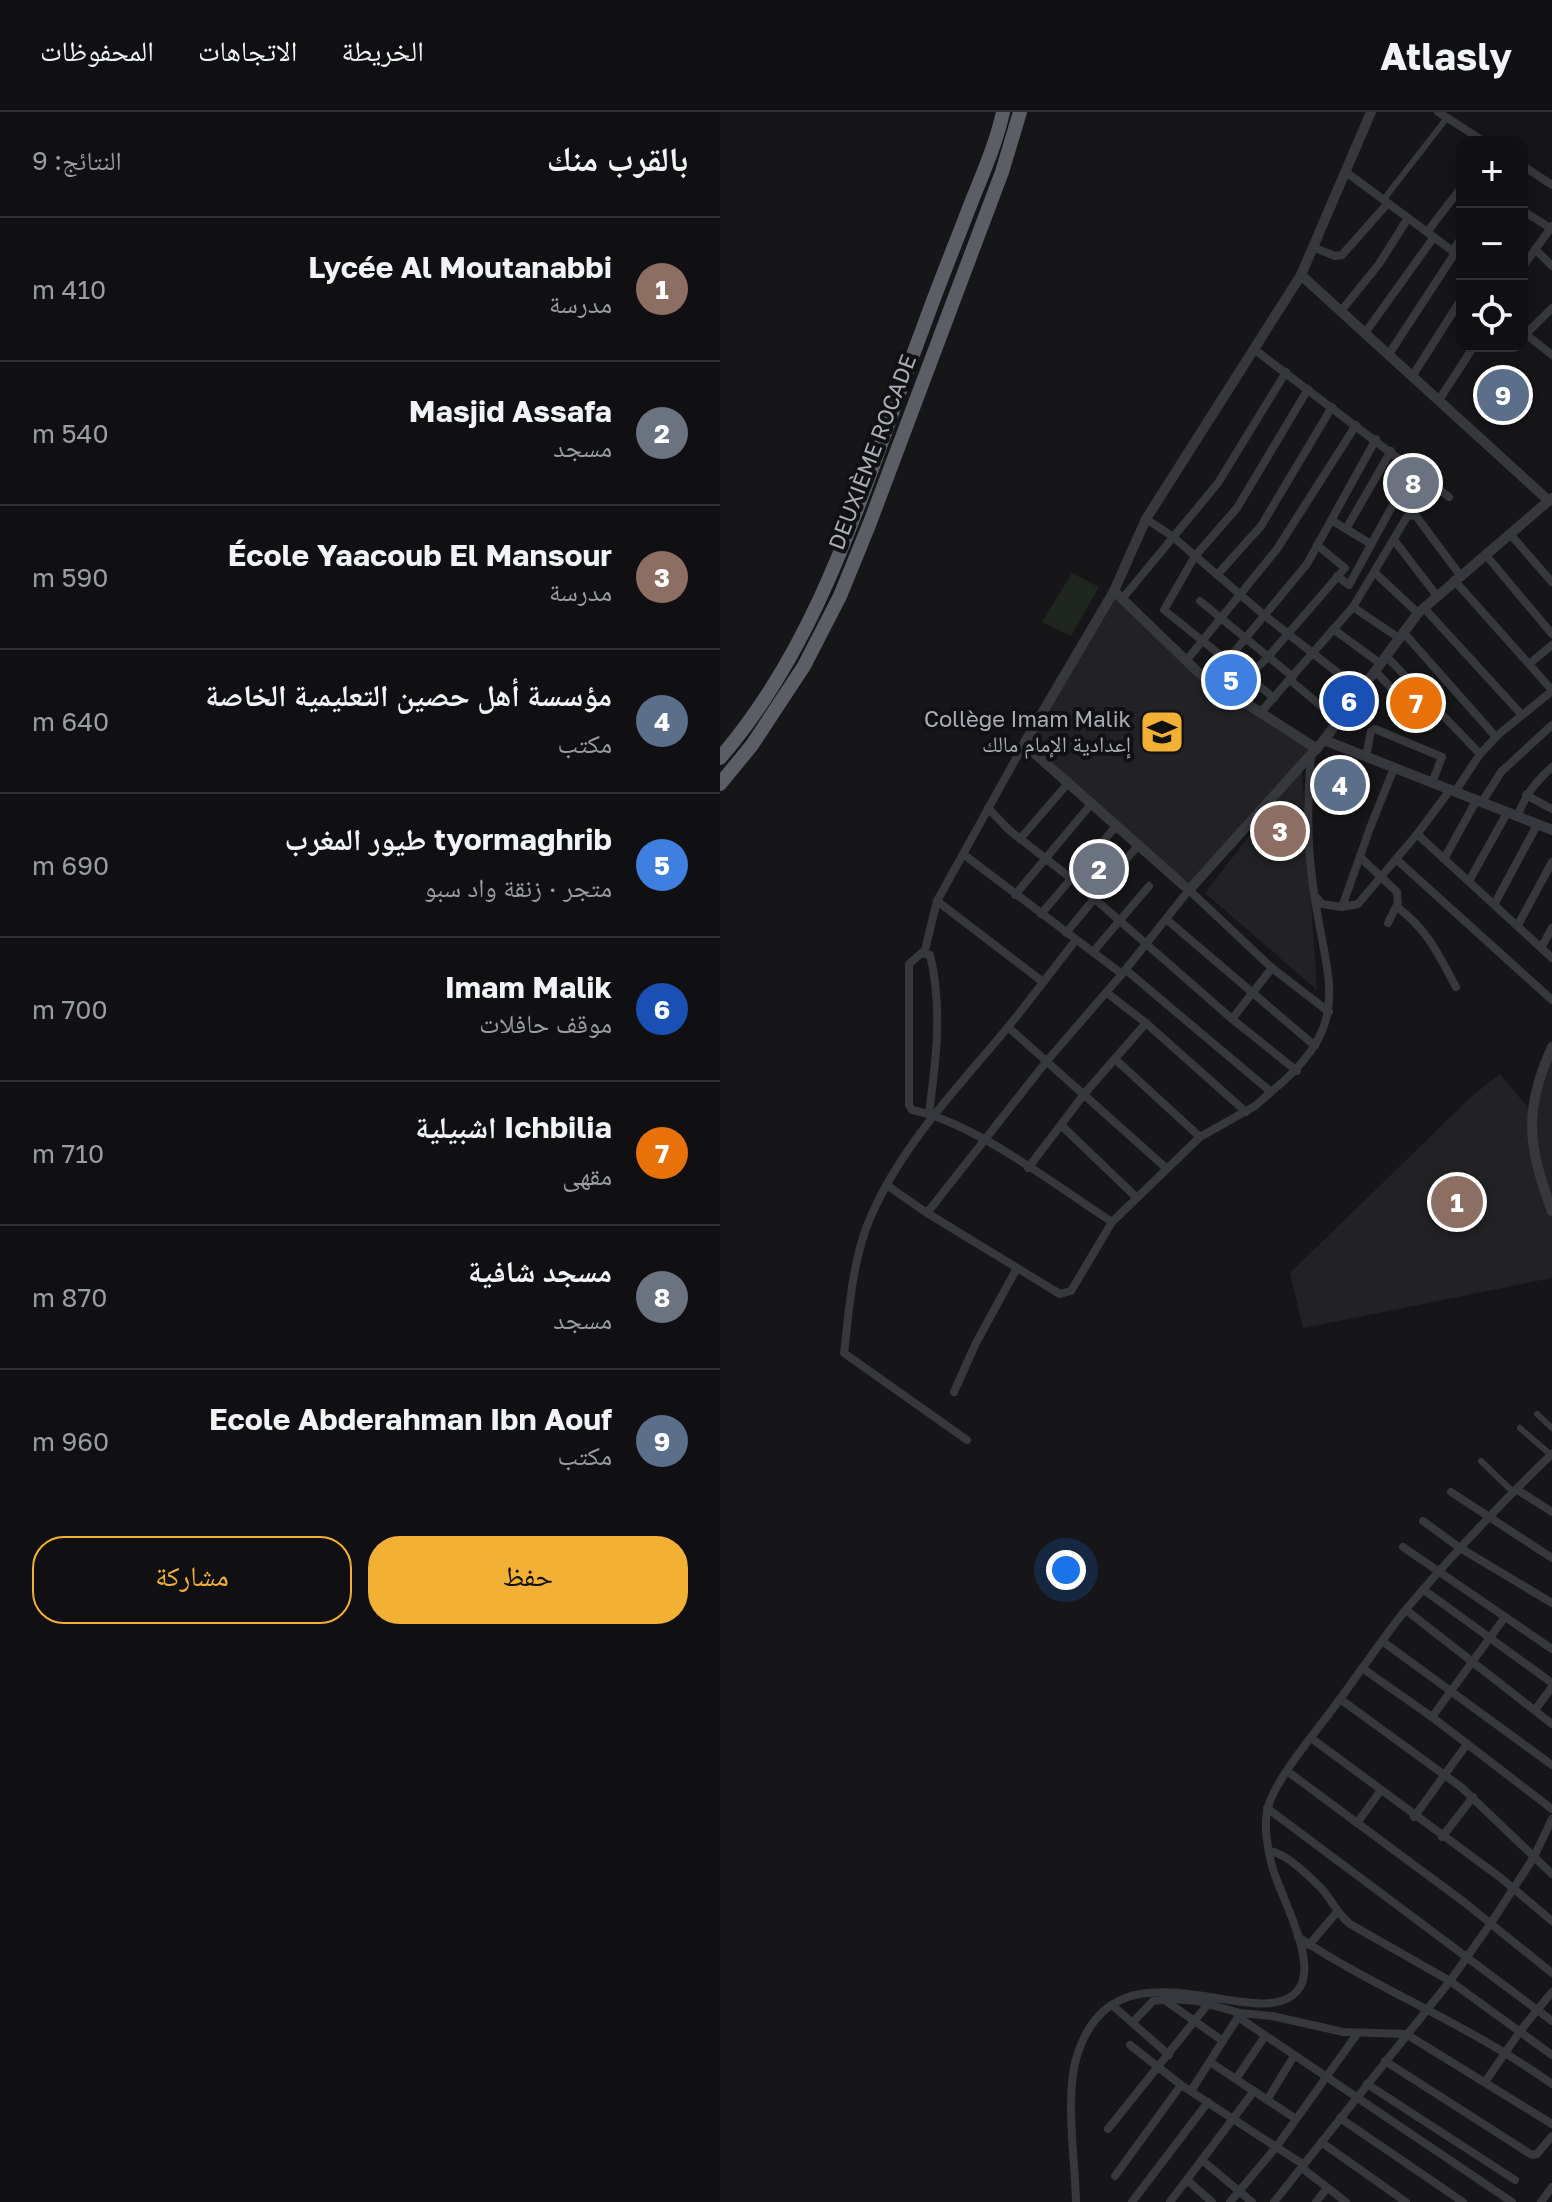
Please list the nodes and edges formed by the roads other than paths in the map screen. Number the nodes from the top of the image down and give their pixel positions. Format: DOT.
graph roads {
  1 [pos="1003,112"];
  2 [pos="1020,112"];
  3 [pos="1371,112"];
  4 [pos="1438,112"];
  5 [pos="1446,119"];
  6 [pos="1475,136"];
  7 [pos="1528,171"];
  8 [pos="1346,172"];
  9 [pos="1552,185"];
  10 [pos="1456,196"];
  11 [pos="1386,201"];
  12 [pos="1528,214"];
  13 [pos="1408,218"];
  14 [pos="1551,227"];
  15 [pos="1430,235"];
  16 [pos="1315,248"];
  17 [pos="1535,249"];
  18 [pos="1456,254"];
  19 [pos="1528,259"];
  20 [pos="1552,266"];
  21 [pos="1301,275"];
  22 [pos="1456,307"];
  23 [pos="1552,308"];
  24 [pos="1341,311"];
  25 [pos="1528,329"];
  26 [pos="1365,333"];
  27 [pos="1528,335"];
  28 [pos="1255,350"];
  29 [pos="1470,352"];
  30 [pos="1389,354"];
  31 [pos="1552,355"];
  32 [pos="1286,372"];
  33 [pos="1413,375"];
  34 [pos="1308,389"];
  35 [pos="1439,400"];
  36 [pos="1332,407"];
  37 [pos="1356,425"];
  38 [pos="1376,439"];
  39 [pos="1391,451"];
  40 [pos="1413,468"];
  41 [pos="1449,497"];
  42 [pos="1550,500"];
  43 [pos="1146,519"];
  44 [pos="1331,520"];
  45 [pos="1346,529"];
  46 [pos="1510,534"];
  47 [pos="1172,536"];
  48 [pos="1394,540"];
  49 [pos="1371,544"];
  50 [pos="1317,545"];
  51 [pos="1485,554"];
  52 [pos="1195,556"];
  53 [pos="1375,573"];
  54 [pos="1217,575"];
  55 [pos="1337,576"];
  56 [pos="1457,578"];
  57 [pos="1552,582"];
  58 [pos="1239,593"];
  59 [pos="1118,595"];
  60 [pos="1437,596"];
  61 [pos="1200,601"];
  62 [pos="1353,607"];
  63 [pos="1421,610"];
  64 [pos="1264,615"];
  65 [pos="1221,618"];
  66 [pos="1333,629"];
  67 [pos="1287,633"];
  68 [pos="1552,634"];
  69 [pos="1401,635"];
  70 [pos="1246,639"];
  71 [pos="1202,640"];
  72 [pos="1552,645"];
  73 [pos="1313,654"];
  74 [pos="1268,657"];
  75 [pos="1227,660"];
  76 [pos="1186,661"];
  77 [pos="1381,664"];
  78 [pos="1529,664"];
  79 [pos="1248,677"];
  80 [pos="1292,679"];
  81 [pos="1210,681"];
  82 [pos="1361,691"];
  83 [pos="1552,691"];
  84 [pos="1230,695"];
  85 [pos="1274,698"];
  86 [pos="1260,713"];
  87 [pos="1522,715"];
  88 [pos="1339,721"];
  89 [pos="1552,725"];
  90 [pos="1429,727"];
  91 [pos="1496,737"];
  92 [pos="1024,744"];
  93 [pos="1317,749"];
  94 [pos="1480,754"];
  95 [pos="1366,757"];
  96 [pos="720,758"];
  97 [pos="1552,767"];
  98 [pos="1394,768"];
  99 [pos="1069,782"];
  100 [pos="1432,783"];
  101 [pos="720,784"];
  102 [pos="1452,791"];
  103 [pos="1526,795"];
  104 [pos="1479,802"];
  105 [pos="1092,803"];
  106 [pos="988,808"];
  107 [pos="1552,809"];
  108 [pos="1512,815"];
  109 [pos="1117,825"];
  110 [pos="1537,825"];
  111 [pos="1551,828"];
  112 [pos="1417,834"];
  113 [pos="1020,839"];
  114 [pos="1139,844"];
  115 [pos="963,854"];
  116 [pos="1360,857"];
  117 [pos="1045,858"];
  118 [pos="1396,859"];
  119 [pos="1444,859"];
  120 [pos="1552,862"];
  121 [pos="1381,875"];
  122 [pos="1072,879"];
  123 [pos="1469,881"];
  124 [pos="1149,886"];
  125 [pos="1313,888"];
  126 [pos="1189,890"];
  127 [pos="1015,895"];
  128 [pos="1094,899"];
  129 [pos="937,901"];
  130 [pos="1495,903"];
  131 [pos="1342,907"];
  132 [pos="1397,907"];
  133 [pos="1041,914"];
  134 [pos="1166,919"];
  135 [pos="1118,921"];
  136 [pos="1388,923"];
  137 [pos="1518,925"];
  138 [pos="1552,928"];
  139 [pos="1066,933"];
  140 [pos="1076,940"];
  141 [pos="1146,945"];
  142 [pos="1541,948"];
  143 [pos="1093,952"];
  144 [pos="922,953"];
  145 [pos="1552,958"];
  146 [pos="1272,968"];
  147 [pos="1124,972"];
  148 [pos="1043,982"];
  149 [pos="1456,987"];
  150 [pos="1107,993"];
  151 [pos="1251,994"];
  152 [pos="1552,1000"];
  153 [pos="1329,1012"];
  154 [pos="1232,1019"];
  155 [pos="1146,1023"];
  156 [pos="1008,1027"];
  157 [pos="1315,1046"];
  158 [pos="1552,1047"];
  159 [pos="1115,1059"];
  160 [pos="1046,1062"];
  161 [pos="1297,1071"];
  162 [pos="1271,1092"];
  163 [pos="1085,1093"];
  164 [pos="1246,1112"];
  165 [pos="931,1114"];
  166 [pos="1062,1126"];
  167 [pos="1200,1137"];
  168 [pos="983,1140"];
  169 [pos="1028,1168"];
  170 [pos="1166,1168"];
  171 [pos="888,1186"];
  172 [pos="1136,1197"];
  173 [pos="1550,1198"];
  174 [pos="1552,1211"];
  175 [pos="927,1213"];
  176 [pos="1112,1222"];
  177 [pos="1017,1268"];
  178 [pos="954,1392"];
  179 [pos="1537,1414"];
  180 [pos="1520,1428"];
  181 [pos="1552,1428"];
  182 [pos="967,1440"];
  183 [pos="1550,1458"];
  184 [pos="1481,1461"];
  185 [pos="1514,1490"];
  186 [pos="1451,1492"];
  187 [pos="1552,1512"];
  188 [pos="1487,1517"];
  189 [pos="1423,1521"];
  190 [pos="1403,1547"];
  191 [pos="1460,1548"];
  192 [pos="1552,1558"];
  193 [pos="1440,1572"];
  194 [pos="1424,1590"];
  195 [pos="1552,1603"];
  196 [pos="1406,1610"];
  197 [pos="1505,1617"];
  198 [pos="1490,1636"];
  199 [pos="1382,1641"];
  200 [pos="1552,1649"];
  201 [pos="1471,1663"];
  202 [pos="1362,1668"];
  203 [pos="1552,1685"];
  204 [pos="1451,1691"];
  205 [pos="1340,1699"];
  206 [pos="1535,1710"];
  207 [pos="1432,1717"];
  208 [pos="1552,1724"];
  209 [pos="1311,1738"];
  210 [pos="1467,1744"];
  211 [pos="1552,1765"];
  212 [pos="1287,1771"];
  213 [pos="1445,1774"];
  214 [pos="1381,1790"];
  215 [pos="1473,1797"];
  216 [pos="1267,1808"];
  217 [pos="1552,1809"];
  218 [pos="1414,1817"];
  219 [pos="1552,1819"];
  220 [pos="1357,1823"];
  221 [pos="1442,1837"];
  222 [pos="1270,1851"];
  223 [pos="1534,1857"];
  224 [pos="1552,1874"];
  225 [pos="1513,1888"];
  226 [pos="1337,1912"];
  227 [pos="1552,1921"];
  228 [pos="1491,1923"];
  229 [pos="1298,1937"];
  230 [pos="1309,1945"];
  231 [pos="1468,1955"];
  232 [pos="1552,1973"];
  233 [pos="1450,1981"];
  234 [pos="1552,1992"];
  235 [pos="1162,1999"];
  236 [pos="1208,2004"];
  237 [pos="1112,2005"];
  238 [pos="1538,2009"];
  239 [pos="1425,2010"];
  240 [pos="1239,2015"];
  241 [pos="1552,2021"];
  242 [pos="1133,2022"];
  243 [pos="1194,2023"];
  244 [pos="1521,2030"];
  245 [pos="1357,2034"];
  246 [pos="1406,2034"];
  247 [pos="1265,2036"];
  248 [pos="1223,2041"];
  249 [pos="1130,2045"];
  250 [pos="1505,2052"];
  251 [pos="1169,2055"];
  252 [pos="1552,2055"];
  253 [pos="1294,2056"];
  254 [pos="1385,2061"];
  255 [pos="1210,2062"];
  256 [pos="1158,2069"];
  257 [pos="1327,2077"];
  258 [pos="1236,2079"];
  259 [pos="1485,2082"];
  260 [pos="1367,2084"];
  261 [pos="1552,2084"];
  262 [pos="1181,2085"];
  263 [pos="1191,2091"];
  264 [pos="1254,2091"];
  265 [pos="1356,2097"];
  266 [pos="1267,2100"];
  267 [pos="1208,2102"];
  268 [pos="1340,2118"];
  269 [pos="1235,2119"];
  270 [pos="1296,2119"];
  271 [pos="1552,2124"];
  272 [pos="1108,2129"];
  273 [pos="1552,2136"];
  274 [pos="1321,2142"];
  275 [pos="1277,2146"];
  276 [pos="1202,2160"];
  277 [pos="1303,2167"];
  278 [pos="1115,2176"];
  279 [pos="1187,2180"];
  280 [pos="1515,2180"];
  281 [pos="1552,2187"];
  282 [pos="1327,2188"];
  283 [pos="1239,2192"];
  284 [pos="1076,2202"];
  285 [pos="1132,2202"];
  286 [pos="1170,2202"];
  287 [pos="1212,2202"];
  288 [pos="1230,2202"];
  289 [pos="1252,2202"];
  290 [pos="1274,2202"];
  291 [pos="1316,2202"];
  292 [pos="1346,2202"];
  293 [pos="1406,2202"];
  294 [pos="1463,2202"];
  295 [pos="1512,2202"];
  296 [pos="1541,2202"];
  1 -- 96 [label="highway, DEUXIÈME ROCADE"];
  2 -- 101 [label="highway, DEUXIÈME ROCADE"];
  3 -- 8 [label="street"];
  4 -- 5 [label="street"];
  5 -- 6 [label="street"];
  5 -- 11 [label="street"];
  7 -- 9 [label="street"];
  8 -- 11 [label="street"];
  8 -- 16 [label="street"];
  10 -- 15 [label="street"];
  11 -- 13 [label="street"];
  11 -- 16 [label="street"];
  12 -- 14 [label="street"];
  13 -- 15 [label="street"];
  13 -- 24 [label="street"];
  14 -- 17 [label="street"];
  15 -- 18 [label="street"];
  15 -- 26 [label="street"];
  16 -- 21 [label="street"];
  17 -- 19 [label="street"];
  17 -- 20 [label="street"];
  18 -- 30 [label="street"];
  21 -- 24 [label="street"];
  21 -- 28 [label="street"];
  22 -- 33 [label="street"];
  23 -- 25 [label="street"];
  24 -- 26 [label="street"];
  26 -- 30 [label="street"];
  27 -- 31 [label="street"];
  28 -- 32 [label="street"];
  28 -- 43 [label="street"];
  29 -- 35 [label="street"];
  30 -- 33 [label="street"];
  32 -- 34 [label="street"];
  32 -- 47 [label="street"];
  33 -- 35 [label="street"];
  34 -- 36 [label="street"];
  34 -- 52 [label="street"];
  35 -- 42 [label="street"];
  36 -- 37 [label="street"];
  36 -- 54 [label="street"];
  37 -- 38 [label="street"];
  37 -- 58 [label="street"];
  38 -- 39 [label="street"];
  38 -- 44 [label="street"];
  39 -- 40 [label="street"];
  39 -- 45 [label="street"];
  40 -- 41 [label="street"];
  40 -- 49 [label="street"];
  42 -- 46 [label="street"];
  43 -- 47 [label="street"];
  43 -- 59 [label="street"];
  44 -- 45 [label="street"];
  44 -- 50 [label="street"];
  45 -- 49 [label="street"];
  46 -- 51 [label="street"];
  46 -- 57 [label="street"];
  47 -- 52 [label="street"];
  47 -- 59 [label="street"];
  48 -- 53 [label="street"];
  48 -- 56 [label="street"];
  48 -- 60 [label="street"];
  49 -- 55 [label="street"];
  50 -- 55 [label="street"];
  50 -- 64 [label="street"];
  51 -- 56 [label="street"];
  51 -- 68 [label="street"];
  52 -- 54 [label="street"];
  52 -- 71 [label="street"];
  53 -- 62 [label="street"];
  53 -- 63 [label="street"];
  54 -- 58 [label="street"];
  55 -- 67 [label="street"];
  56 -- 60 [label="street"];
  56 -- 78 [label="street"];
  58 -- 64 [label="street"];
  58 -- 65 [label="street"];
  59 -- 76 [label="street"];
  59 -- 92 [label="street"];
  60 -- 63 [label="street"];
  61 -- 65 [label="street"];
  62 -- 66 [label="street"];
  62 -- 69 [label="street"];
  63 -- 69 [label="street"];
  63 -- 87 [label="street"];
  64 -- 67 [label="street"];
  64 -- 70 [label="street"];
  65 -- 70 [label="street"];
  65 -- 71 [label="street"];
  66 -- 73 [label="street"];
  66 -- 77 [label="street"];
  67 -- 73 [label="street"];
  67 -- 74 [label="street"];
  69 -- 77 [label="street"];
  69 -- 91 [label="street"];
  70 -- 74 [label="street"];
  70 -- 75 [label="street"];
  71 -- 75 [label="street"];
  71 -- 76 [label="street"];
  72 -- 78 [label="street"];
  73 -- 80 [label="street"];
  73 -- 82 [label="street"];
  74 -- 79 [label="street"];
  74 -- 80 [label="street"];
  75 -- 79 [label="street"];
  75 -- 81 [label="street"];
  76 -- 81 [label="street"];
  77 -- 82 [label="street"];
  77 -- 90 [label="street"];
  77 -- 94 [label="street"];
  78 -- 83 [label="street"];
  79 -- 84 [label="street"];
  79 -- 85 [label="street"];
  80 -- 85 [label="street"];
  80 -- 88 [label="street"];
  81 -- 84 [label="street"];
  82 -- 88 [label="street"];
  83 -- 87 [label="street"];
  84 -- 86 [label="street"];
  85 -- 86 [label="street"];
  86 -- 93 [label="street"];
  87 -- 91 [label="street"];
  88 -- 93 [label="street"];
  89 -- 104 [label="street"];
  91 -- 94 [label="street"];
  92 -- 99 [label="street"];
  92 -- 106 [label="street"];
  93 -- 95 [label="street"];
  93 -- 125 [label="street"];
  93 -- 126 [label="street"];
  94 -- 102 [label="street"];
  95 -- 98 [label="street"];
  95 -- 100 [label="street"];
  97 -- 103 [label="street"];
  98 -- 100 [label="street"];
  98 -- 116 [label="street"];
  99 -- 105 [label="street"];
  99 -- 113 [label="street"];
  100 -- 102 [label="street"];
  102 -- 104 [label="street"];
  102 -- 112 [label="street"];
  103 -- 107 [label="street"];
  103 -- 108 [label="street"];
  104 -- 108 [label="street"];
  104 -- 119 [label="street"];
  105 -- 109 [label="street"];
  105 -- 117 [label="street"];
  106 -- 113 [label="street"];
  106 -- 115 [label="street"];
  108 -- 110 [label="street"];
  108 -- 123 [label="street"];
  109 -- 114 [label="street"];
  109 -- 122 [label="street"];
  110 -- 111 [label="street"];
  110 -- 130 [label="street"];
  112 -- 118 [label="street"];
  112 -- 119 [label="street"];
  113 -- 117 [label="street"];
  114 -- 126 [label="street"];
  114 -- 128 [label="street"];
  115 -- 127 [label="street"];
  115 -- 129 [label="street"];
  116 -- 121 [label="street"];
  116 -- 131 [label="street"];
  117 -- 122 [label="street"];
  117 -- 127 [label="street"];
  118 -- 121 [label="street"];
  118 -- 152 [label="street"];
  119 -- 123 [label="street"];
  120 -- 137 [label="street"];
  121 -- 131 [label="street"];
  121 -- 132 [label="street"];
  122 -- 128 [label="street"];
  122 -- 133 [label="street"];
  123 -- 130 [label="street"];
  124 -- 135 [label="street"];
  125 -- 131 [label="street"];
  125 -- 153 [label="street"];
  126 -- 134 [label="street"];
  126 -- 146 [label="street"];
  127 -- 133 [label="street"];
  128 -- 135 [label="street"];
  128 -- 139 [label="street"];
  129 -- 144 [label="street"];
  129 -- 148 [label="street"];
  130 -- 137 [label="street"];
  132 -- 136 [label="street"];
  132 -- 149 [label="street"];
  133 -- 139 [label="street"];
  134 -- 141 [label="street"];
  134 -- 151 [label="street"];
  135 -- 141 [label="street"];
  135 -- 143 [label="street"];
  137 -- 142 [label="street"];
  138 -- 142 [label="street"];
  139 -- 140 [label="street"];
  140 -- 143 [label="street"];
  140 -- 148 [label="street"];
  141 -- 147 [label="street"];
  141 -- 154 [label="street"];
  142 -- 145 [label="street"];
  143 -- 147 [label="street"];
  144 -- 165 [label="street"];
  144 -- 165 [label="street"];
  146 -- 151 [label="street"];
  146 -- 153 [label="street"];
  147 -- 150 [label="street"];
  147 -- 162 [label="street"];
  148 -- 156 [label="street"];
  150 -- 155 [label="street"];
  150 -- 160 [label="street"];
  151 -- 154 [label="street"];
  151 -- 157 [label="street"];
  153 -- 157 [label="street"];
  154 -- 161 [label="street"];
  155 -- 159 [label="street"];
  155 -- 164 [label="street"];
  156 -- 160 [label="street"];
  156 -- 165 [label="street"];
  157 -- 161 [label="street"];
  158 -- 173 [label="street"];
  159 -- 163 [label="street"];
  159 -- 167 [label="street"];
  160 -- 163 [label="street"];
  160 -- 168 [label="street"];
  161 -- 162 [label="street"];
  162 -- 164 [label="street"];
  163 -- 166 [label="street"];
  163 -- 170 [label="street"];
  164 -- 167 [label="street"];
  165 -- 168 [label="street"];
  165 -- 171 [label="street"];
  166 -- 169 [label="street"];
  166 -- 172 [label="street"];
  167 -- 170 [label="street"];
  168 -- 169 [label="street"];
  168 -- 175 [label="street"];
  169 -- 176 [label="street"];
  170 -- 172 [label="street"];
  171 -- 175 [label="street"];
  171 -- 182 [label="street"];
  172 -- 176 [label="street"];
  173 -- 174 [label="street"];
  175 -- 177 [label="street"];
  176 -- 177 [label="street"];
  177 -- 178 [label="street"];
  179 -- 181 [label="street"];
  180 -- 183 [label="street"];
  183 -- 185 [label="street"];
  184 -- 185 [label="street"];
  185 -- 187 [label="street"];
  185 -- 188 [label="street"];
  186 -- 188 [label="street"];
  188 -- 191 [label="street"];
  188 -- 192 [label="street"];
  189 -- 191 [label="street"];
  190 -- 193 [label="street"];
  191 -- 193 [label="street"];
  191 -- 195 [label="street"];
  193 -- 194 [label="street"];
  193 -- 197 [label="street"];
  194 -- 196 [label="street"];
  194 -- 198 [label="street"];
  196 -- 199 [label="street"];
  196 -- 201 [label="street"];
  197 -- 198 [label="street"];
  197 -- 200 [label="street"];
  198 -- 201 [label="street"];
  198 -- 203 [label="street"];
  199 -- 202 [label="street"];
  199 -- 204 [label="street"];
  201 -- 204 [label="street"];
  201 -- 206 [label="street"];
  202 -- 205 [label="street"];
  202 -- 207 [label="street"];
  203 -- 206 [label="street"];
  204 -- 207 [label="street"];
  204 -- 211 [label="street"];
  205 -- 209 [label="street"];
  205 -- 213 [label="street"];
  206 -- 208 [label="street"];
  207 -- 210 [label="street"];
  209 -- 212 [label="street"];
  209 -- 214 [label="street"];
  210 -- 213 [label="street"];
  210 -- 217 [label="street"];
  212 -- 216 [label="street"];
  212 -- 220 [label="street"];
  213 -- 215 [label="street"];
  213 -- 218 [label="street"];
  214 -- 218 [label="street"];
  214 -- 220 [label="street"];
  215 -- 221 [label="street"];
  215 -- 223 [label="street"];
  216 -- 222 [label="street"];
  216 -- 231 [label="street"];
  218 -- 221 [label="street"];
  219 -- 223 [label="street"];
  220 -- 228 [label="street"];
  221 -- 225 [label="street"];
  222 -- 226 [label="street"];
  222 -- 229 [label="street"];
  223 -- 224 [label="street"];
  223 -- 225 [label="street"];
  225 -- 227 [label="street"];
  225 -- 228 [label="street"];
  226 -- 230 [label="street"];
  226 -- 233 [label="street"];
  228 -- 231 [label="street"];
  228 -- 232 [label="street"];
  229 -- 230 [label="street"];
  229 -- 237 [label="street"];
  230 -- 239 [label="street"];
  231 -- 233 [label="street"];
  231 -- 238 [label="street"];
  233 -- 239 [label="street"];
  233 -- 244 [label="street"];
  234 -- 238 [label="street"];
  235 -- 236 [label="street"];
  235 -- 242 [label="street"];
  235 -- 243 [label="street"];
  236 -- 240 [label="street"];
  236 -- 243 [label="street"];
  237 -- 242 [label="street"];
  237 -- 284 [label="street"];
  238 -- 241 [label="street"];
  238 -- 244 [label="street"];
  239 -- 246 [label="street"];
  239 -- 250 [label="street"];
  240 -- 245 [label="street"];
  240 -- 247 [label="street"];
  240 -- 248 [label="street"];
  242 -- 251 [label="street"];
  243 -- 248 [label="street"];
  243 -- 251 [label="street"];
  244 -- 250 [label="street"];
  244 -- 252 [label="street"];
  245 -- 246 [label="street"];
  245 -- 257 [label="street"];
  246 -- 254 [label="street"];
  246 -- 259 [label="street"];
  247 -- 253 [label="street"];
  247 -- 258 [label="street"];
  248 -- 255 [label="street"];
  249 -- 256 [label="street"];
  250 -- 259 [label="street"];
  250 -- 261 [label="street"];
  251 -- 256 [label="street"];
  253 -- 257 [label="street"];
  253 -- 266 [label="street"];
  254 -- 260 [label="street"];
  254 -- 273 [label="street"];
  255 -- 258 [label="street"];
  255 -- 263 [label="street"];
  256 -- 262 [label="street"];
  256 -- 272 [label="street"];
  257 -- 265 [label="street"];
  257 -- 270 [label="street"];
  258 -- 264 [label="street"];
  259 -- 271 [label="street"];
  260 -- 265 [label="street"];
  260 -- 280 [label="street"];
  262 -- 263 [label="street"];
  262 -- 278 [label="street"];
  263 -- 267 [label="street"];
  264 -- 266 [label="street"];
  264 -- 269 [label="street"];
  265 -- 268 [label="street"];
  265 -- 295 [label="street"];
  266 -- 270 [label="street"];
  267 -- 269 [label="street"];
  267 -- 285 [label="street"];
  268 -- 274 [label="street"];
  268 -- 294 [label="street"];
  269 -- 275 [label="street"];
  269 -- 276 [label="street"];
  270 -- 275 [label="street"];
  274 -- 277 [label="street"];
  274 -- 293 [label="street"];
  275 -- 277 [label="street"];
  275 -- 283 [label="street"];
  276 -- 279 [label="street"];
  276 -- 283 [label="street"];
  277 -- 282 [label="street"];
  277 -- 290 [label="street"];
  279 -- 286 [label="street"];
  279 -- 287 [label="street"];
  281 -- 296 [label="street"];
  282 -- 291 [label="street"];
  282 -- 292 [label="street"];
  283 -- 288 [label="street"];
  283 -- 289 [label="street"];
}
